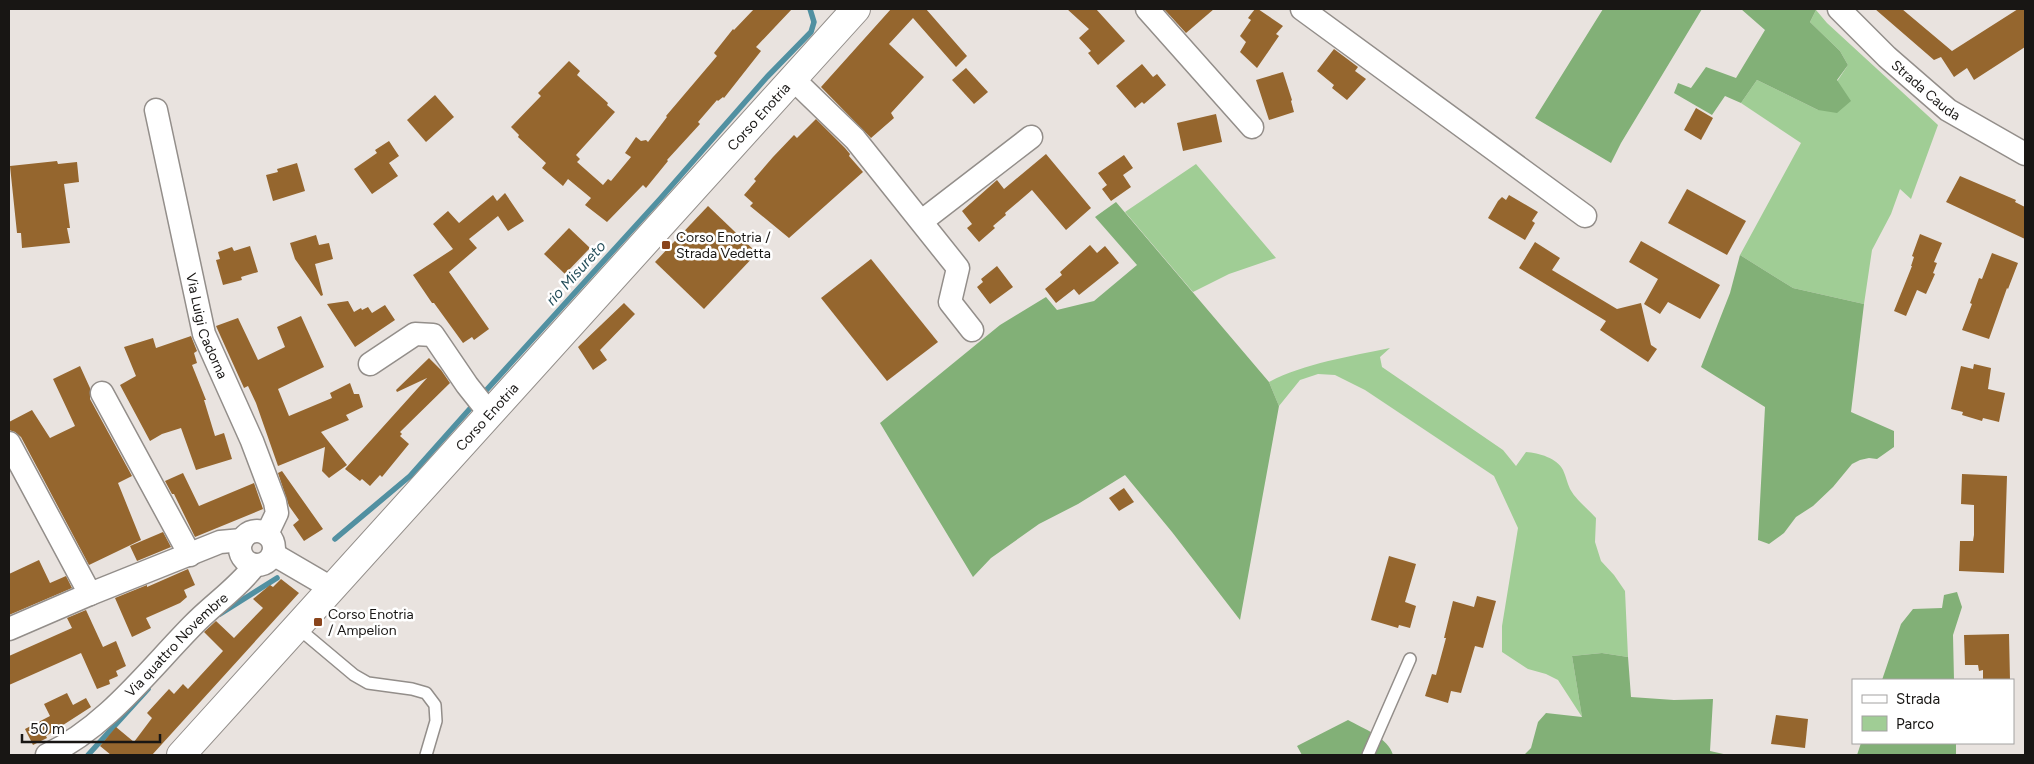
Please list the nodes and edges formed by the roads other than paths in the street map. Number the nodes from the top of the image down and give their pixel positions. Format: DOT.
graph roads {
  1 [pos="1147,9"];
  2 [pos="1302,9"];
  3 [pos="1839,9"];
  4 [pos="850,10"];
  5 [pos="792,78"];
  6 [pos="156,110"];
  7 [pos="1252,127"];
  8 [pos="1031,136"];
  9 [pos="2025,154"];
  10 [pos="1585,216"];
  11 [pos="922,221"];
  12 [pos="972,330"];
  13 [pos="370,364"];
  14 [pos="102,393"];
  15 [pos="483,405"];
  16 [pos="9,443"];
  17 [pos="265,551"];
  18 [pos="190,555"];
  19 [pos="333,588"];
  20 [pos="90,594"];
  21 [pos="298,628"];
  22 [pos="9,629"];
  23 [pos="1410,659"];
  24 [pos="47,755"];
  25 [pos="181,755"];
  26 [pos="426,755"];
  27 [pos="1368,755"];
  1 -- 7 [label="street"];
  2 -- 10 [label="street"];
  3 -- 9 [label="street, Strada Cauda"];
  4 -- 5 [label="main road, Corso Enotria"];
  5 -- 11 [label="street, Corso Enotria"];
  5 -- 15 [label="main road, Corso Enotria"];
  6 -- 17 [label="street, Via Luigi Cadorna"];
  8 -- 11 [label="street"];
  11 -- 12 [label="street, Corso Enotria"];
  13 -- 15 [label="street"];
  14 -- 18 [label="street"];
  15 -- 19 [label="main road, Corso Enotria"];
  16 -- 20 [label="street"];
  17 -- 18 [label="street"];
  17 -- 19 [label="street"];
  17 -- 24 [label="street, Via quattro Novembre"];
  18 -- 20 [label="street"];
  19 -- 21 [label="main road, Corso Enotria"];
  20 -- 22 [label="street"];
  21 -- 25 [label="main road, Corso Enotria"];
  21 -- 26 [label="lane"];
  23 -- 27 [label="lane"];
}
